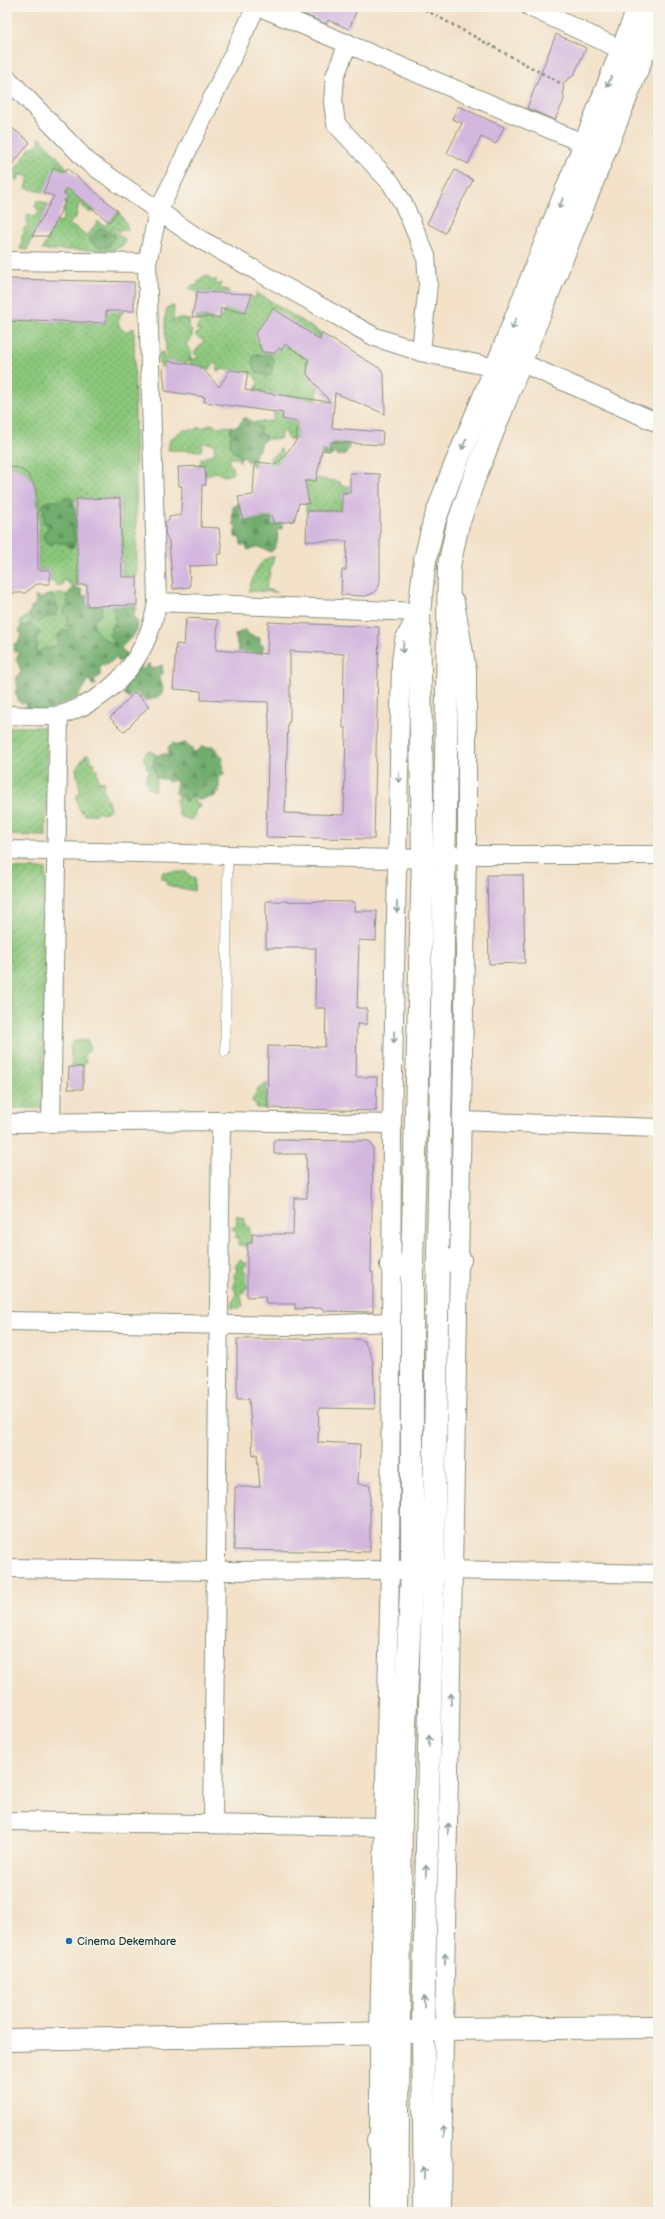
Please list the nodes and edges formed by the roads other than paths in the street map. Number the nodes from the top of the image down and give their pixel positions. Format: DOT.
graph roads {
  1 [pos="256,7"];
  2 [pos="260,7"];
  3 [pos="530,7"];
  4 [pos="639,7"];
  5 [pos="658,17"];
  6 [pos="348,43"];
  7 [pos="621,51"];
  8 [pos="643,59"];
  9 [pos="7,78"];
  10 [pos="584,144"];
  11 [pos="158,212"];
  12 [pos="7,261"];
  13 [pos="147,263"];
  14 [pos="421,352"];
  15 [pos="520,362"];
  16 [pos="496,368"];
  17 [pos="658,423"];
  18 [pos="448,566"];
  19 [pos="157,602"];
  20 [pos="419,612"];
  21 [pos="7,715"];
  22 [pos="59,716"];
  23 [pos="7,850"];
  24 [pos="55,850"];
  25 [pos="228,854"];
  26 [pos="467,855"];
  27 [pos="658,855"];
  28 [pos="434,857"];
  29 [pos="398,859"];
  30 [pos="225,1052"];
  31 [pos="221,1121"];
  32 [pos="461,1121"];
  33 [pos="7,1123"];
  34 [pos="51,1123"];
  35 [pos="392,1124"];
  36 [pos="658,1128"];
  37 [pos="438,1260"];
  38 [pos="460,1260"];
  39 [pos="402,1265"];
  40 [pos="7,1321"];
  41 [pos="390,1322"];
  42 [pos="219,1325"];
  43 [pos="7,1568"];
  44 [pos="390,1570"];
  45 [pos="433,1570"];
  46 [pos="216,1571"];
  47 [pos="658,1574"];
  48 [pos="393,1820"];
  49 [pos="7,1821"];
  50 [pos="214,1823"];
  51 [pos="658,2028"];
  52 [pos="433,2030"];
  53 [pos="388,2033"];
  54 [pos="7,2040"];
  55 [pos="388,2142"];
  56 [pos="379,2212"];
  57 [pos="396,2212"];
  58 [pos="425,2212"];
  59 [pos="442,2212"];
  1 -- 11 [label="street"];
  2 -- 6 [label="street"];
  3 -- 7 [label="street"];
  4 -- 7 [label="main road"];
  5 -- 8 [label="main road"];
  6 -- 10 [label="street"];
  6 -- 14 [label="street"];
  7 -- 8 [label="street"];
  7 -- 10 [label="main road, one-way"];
  8 -- 15 [label="main road"];
  9 -- 11 [label="street"];
  10 -- 16 [label="main road, one-way"];
  11 -- 13 [label="street"];
  11 -- 14 [label="street"];
  12 -- 13 [label="street"];
  13 -- 19 [label="street"];
  14 -- 16 [label="street"];
  15 -- 17 [label="street"];
  15 -- 18 [label="main road"];
  16 -- 20 [label="main road, one-way"];
  18 -- 26 [label="street"];
  18 -- 28 [label="main road"];
  19 -- 20 [label="street"];
  19 -- 22 [label="street"];
  20 -- 28 [label="main road"];
  20 -- 29 [label="street, one-way"];
  21 -- 22 [label="street"];
  22 -- 24 [label="street"];
  23 -- 24 [label="street"];
  24 -- 25 [label="street"];
  24 -- 34 [label="street"];
  25 -- 29 [label="street"];
  25 -- 30 [label="lane"];
  26 -- 27 [label="street"];
  26 -- 28 [label="street"];
  26 -- 32 [label="street"];
  28 -- 29 [label="street"];
  28 -- 37 [label="main road"];
  28 -- 39 [label="main road"];
  29 -- 35 [label="street, one-way"];
  31 -- 34 [label="street"];
  31 -- 35 [label="street"];
  31 -- 42 [label="street"];
  32 -- 36 [label="street"];
  32 -- 38 [label="street"];
  33 -- 34 [label="street"];
  35 -- 39 [label="street"];
  37 -- 38 [label="main road"];
  37 -- 45 [label="main road"];
  38 -- 45 [label="street"];
  39 -- 41 [label="street"];
  39 -- 45 [label="main road"];
  40 -- 42 [label="street"];
  41 -- 42 [label="street"];
  41 -- 44 [label="street"];
  42 -- 46 [label="street"];
  43 -- 46 [label="street"];
  44 -- 45 [label="street"];
  44 -- 46 [label="street"];
  44 -- 48 [label="street"];
  45 -- 47 [label="street"];
  45 -- 48 [label="main road"];
  52 -- 45 [label="main road, one-way"];
  46 -- 50 [label="street"];
  48 -- 50 [label="street"];
  48 -- 53 [label="main road"];
  49 -- 50 [label="street"];
  51 -- 52 [label="main road"];
  52 -- 53 [label="main road"];
  58 -- 52 [label="main road, one-way"];
  59 -- 52 [label="street, one-way"];
  53 -- 54 [label="main road"];
  53 -- 55 [label="main road"];
  55 -- 56 [label="street"];
  55 -- 57 [label="main road"];
}
